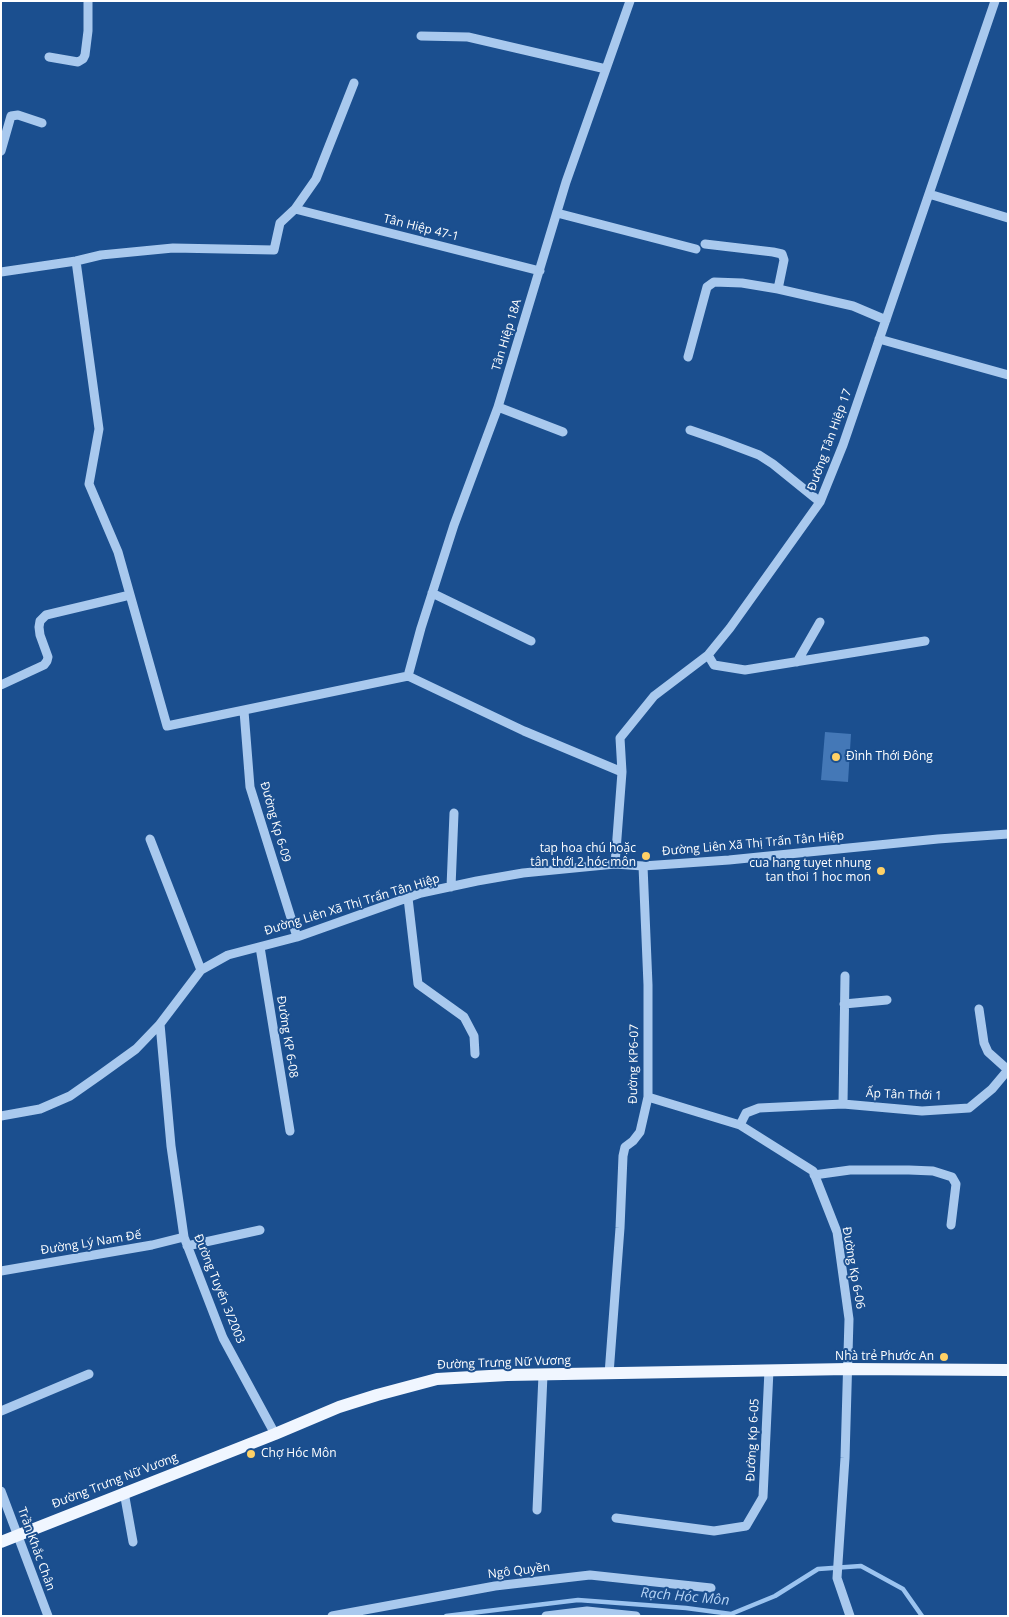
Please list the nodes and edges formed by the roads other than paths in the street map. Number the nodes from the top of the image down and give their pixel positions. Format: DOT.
graph roads {
  1 [pos="88,1"];
  2 [pos="630,1"];
  3 [pos="995,1"];
  4 [pos="420,36"];
  5 [pos="49,57"];
  6 [pos="606,70"];
  7 [pos="354,83"];
  8 [pos="42,123"];
  9 [pos="1,151"];
  10 [pos="929,194"];
  11 [pos="296,209"];
  12 [pos="557,212"];
  13 [pos="1008,218"];
  14 [pos="76,261"];
  15 [pos="540,271"];
  16 [pos="1,272"];
  17 [pos="778,289"];
  18 [pos="886,320"];
  19 [pos="879,339"];
  20 [pos="688,358"];
  21 [pos="1008,375"];
  22 [pos="498,407"];
  23 [pos="690,430"];
  24 [pos="563,432"];
  25 [pos="820,502"];
  26 [pos="432,593"];
  27 [pos="130,595"];
  28 [pos="820,622"];
  29 [pos="530,641"];
  30 [pos="925,641"];
  31 [pos="708,655"];
  32 [pos="797,662"];
  33 [pos="408,676"];
  34 [pos="1,685"];
  35 [pos="244,711"];
  36 [pos="622,772"];
  37 [pos="454,813"];
  38 [pos="1008,834"];
  39 [pos="150,840"];
  40 [pos="615,864"];
  41 [pos="643,866"];
  42 [pos="451,887"];
  43 [pos="408,898"];
  44 [pos="297,937"];
  45 [pos="260,947"];
  46 [pos="201,970"];
  47 [pos="845,976"];
  48 [pos="887,1000"];
  49 [pos="844,1004"];
  50 [pos="979,1009"];
  51 [pos="160,1024"];
  52 [pos="475,1054"];
  53 [pos="1008,1070"];
  54 [pos="648,1097"];
  55 [pos="843,1104"];
  56 [pos="1,1116"];
  57 [pos="740,1125"];
  58 [pos="290,1131"];
  59 [pos="814,1175"];
  60 [pos="951,1225"];
  61 [pos="260,1230"];
  62 [pos="185,1242"];
  63 [pos="1,1271"];
  64 [pos="848,1368"];
  65 [pos="769,1370"];
  66 [pos="1008,1370"];
  67 [pos="89,1374"];
  68 [pos="609,1374"];
  69 [pos="543,1375"];
  70 [pos="1,1411"];
  71 [pos="275,1434"];
  72 [pos="1,1491"];
  73 [pos="124,1492"];
  74 [pos="537,1510"];
  75 [pos="616,1518"];
  76 [pos="18,1535"];
  77 [pos="1,1542"];
  78 [pos="133,1542"];
  79 [pos="711,1588"];
  80 [pos="48,1616"];
  81 [pos="332,1616"];
  82 [pos="546,1616"];
  83 [pos="636,1616"];
  84 [pos="850,1616"];
  1 -- 5 [label="street"];
  2 -- 6 [label="street, Tân Hiệp 18A"];
  3 -- 10 [label="street, Đường Tân Hiệp 17"];
  4 -- 6 [label="street"];
  6 -- 12 [label="street, Tân Hiệp 18A"];
  7 -- 11 [label="street"];
  8 -- 9 [label="street"];
  10 -- 13 [label="street"];
  10 -- 18 [label="street, Đường Tân Hiệp 17"];
  11 -- 14 [label="street"];
  11 -- 15 [label="street, Tân Hiệp 47-1"];
  12 -- 15 [label="street, Tân Hiệp 18A"];
  12 -- 17 [label="street"];
  14 -- 16 [label="street"];
  14 -- 27 [label="street"];
  15 -- 22 [label="street, Tân Hiệp 18A"];
  17 -- 18 [label="street"];
  17 -- 20 [label="street"];
  18 -- 19 [label="street, Đường Tân Hiệp 17"];
  19 -- 21 [label="street"];
  19 -- 25 [label="street, Đường Tân Hiệp 17"];
  22 -- 24 [label="street"];
  22 -- 26 [label="street, Tân Hiệp 18A"];
  23 -- 25 [label="street"];
  25 -- 31 [label="street, Đường Tân Hiệp 17"];
  26 -- 29 [label="street"];
  26 -- 33 [label="street, Tân Hiệp 18A"];
  27 -- 34 [label="street"];
  27 -- 35 [label="street"];
  28 -- 32 [label="street"];
  30 -- 32 [label="street"];
  31 -- 32 [label="street"];
  31 -- 36 [label="street, Đường Tân Hiệp 17"];
  33 -- 35 [label="street"];
  33 -- 36 [label="street"];
  35 -- 44 [label="street, Đường Kp 6-09"];
  36 -- 40 [label="street, Đường Tân Hiệp 17"];
  37 -- 42 [label="street"];
  38 -- 41 [label="street, Đường Liên Xã Thị Trấn Tân Hiệp"];
  39 -- 46 [label="street"];
  40 -- 41 [label="street, Đường Liên Xã Thị Trấn Tân Hiệp"];
  40 -- 42 [label="street, Đường Liên Xã Thị Trấn Tân Hiệp"];
  41 -- 54 [label="street, Đường KP6-07"];
  42 -- 43 [label="street, Đường Liên Xã Thị Trấn Tân Hiệp"];
  43 -- 44 [label="street, Đường Liên Xã Thị Trấn Tân Hiệp"];
  43 -- 52 [label="street"];
  44 -- 45 [label="street, Đường Liên Xã Thị Trấn Tân Hiệp"];
  45 -- 46 [label="street, Đường Liên Xã Thị Trấn Tân Hiệp"];
  45 -- 58 [label="street, Đường KP 6-08"];
  46 -- 51 [label="street, Đường Liên Xã Thị Trấn Tân Hiệp"];
  47 -- 49 [label="street"];
  48 -- 49 [label="street"];
  49 -- 55 [label="street"];
  50 -- 53 [label="street"];
  51 -- 56 [label="street, Đường Liên Xã Thị Trấn Tân Hiệp"];
  51 -- 62 [label="street, Đường Tuyến 3/2003"];
  53 -- 55 [label="street, Ấp Tân Thới 1"];
  54 -- 57 [label="street"];
  54 -- 68 [label="street, Đường KP6-07"];
  55 -- 57 [label="street, Ấp Tân Thới 1"];
  57 -- 59 [label="street"];
  59 -- 60 [label="street"];
  59 -- 64 [label="street, Đường Kp 6-06"];
  61 -- 62 [label="street, Đường Lý Nam Đế"];
  62 -- 63 [label="street, Đường Lý Nam Đế"];
  62 -- 71 [label="street, Đường Tuyến 3/2003"];
  64 -- 65 [label="main road, Đường Trưng Nữ Vương"];
  64 -- 66 [label="main road, Đường Trưng Nữ Vương"];
  64 -- 84 [label="street, Đường Kp 6-06"];
  65 -- 68 [label="main road, Đường Trưng Nữ Vương"];
  65 -- 75 [label="street, Đường Kp 6-05"];
  67 -- 70 [label="street"];
  68 -- 69 [label="main road, Đường Trưng Nữ Vương"];
  69 -- 71 [label="main road, Đường Trưng Nữ Vương"];
  69 -- 74 [label="street"];
  71 -- 73 [label="main road, Đường Trưng Nữ Vương"];
  72 -- 76 [label="street, Trần Khắc Chân"];
  73 -- 76 [label="main road, Đường Trưng Nữ Vương"];
  73 -- 78 [label="street"];
  76 -- 77 [label="main road, Đường Trưng Nữ Vương"];
  76 -- 80 [label="street, Trần Khắc Chân"];
  79 -- 81 [label="street, Ngô Quyền"];
  82 -- 83 [label="street"];
}
